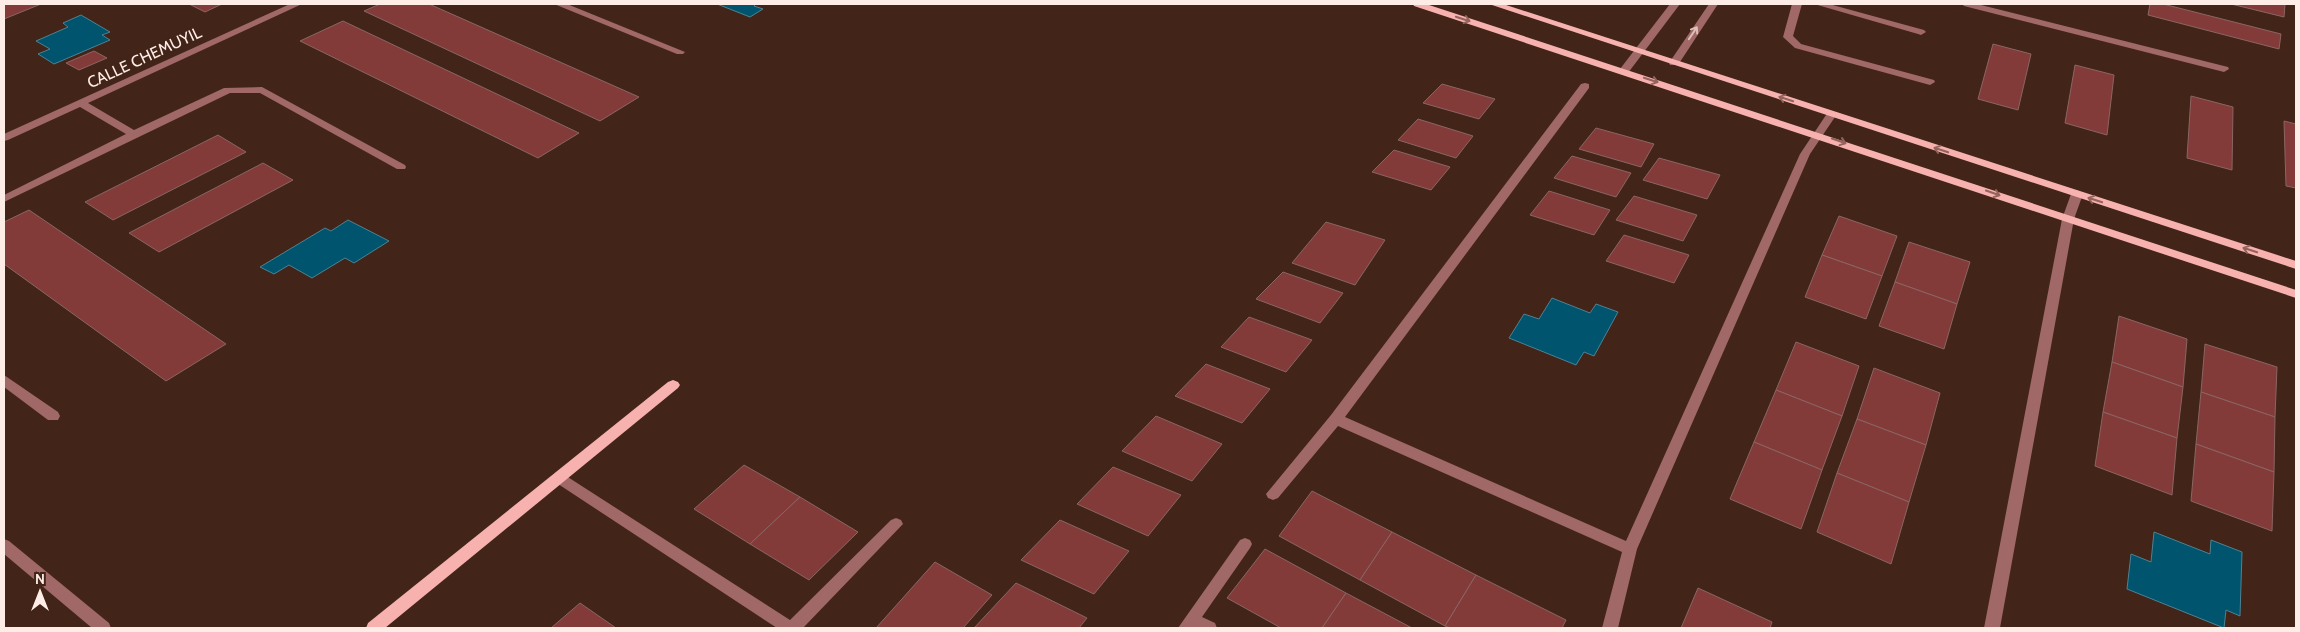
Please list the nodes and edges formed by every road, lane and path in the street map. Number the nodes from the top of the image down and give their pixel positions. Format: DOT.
graph roads {
  1 [pos="297,4"];
  2 [pos="559,4"];
  3 [pos="1417,4"];
  4 [pos="1494,4"];
  5 [pos="1675,4"];
  6 [pos="1713,4"];
  7 [pos="1798,4"];
  8 [pos="1819,4"];
  9 [pos="1967,4"];
  10 [pos="1921,32"];
  11 [pos="680,52"];
  12 [pos="1640,52"];
  13 [pos="1674,63"];
  14 [pos="2224,69"];
  15 [pos="1624,71"];
  16 [pos="1930,82"];
  17 [pos="1586,86"];
  18 [pos="80,103"];
  19 [pos="1832,114"];
  20 [pos="134,134"];
  21 [pos="1818,134"];
  22 [pos="4,138"];
  23 [pos="401,167"];
  24 [pos="2077,194"];
  25 [pos="4,198"];
  26 [pos="2068,219"];
  27 [pos="2296,265"];
  28 [pos="2296,294"];
  29 [pos="4,380"];
  30 [pos="673,385"];
  31 [pos="54,416"];
  32 [pos="1336,419"];
  33 [pos="560,478"];
  34 [pos="1273,494"];
  35 [pos="896,524"];
  36 [pos="1245,544"];
  37 [pos="4,545"];
  38 [pos="1630,549"];
  39 [pos="1189,624"];
  40 [pos="103,628"];
  41 [pos="374,628"];
  42 [pos="789,628"];
  43 [pos="793,628"];
  44 [pos="1209,628"];
  45 [pos="1610,628"];
  46 [pos="1992,628"];
  1 -- 18 [label="street, CALLE CHEMUYIL"];
  2 -- 11 [label="street"];
  3 -- 15 [label="main road, one-way"];
  4 -- 12 [label="main road"];
  5 -- 12 [label="street"];
  13 -- 6 [label="street, one-way"];
  7 -- 16 [label="street"];
  8 -- 10 [label="street"];
  9 -- 14 [label="street"];
  12 -- 13 [label="main road"];
  12 -- 15 [label="street"];
  19 -- 13 [label="main road, one-way"];
  15 -- 21 [label="main road, one-way"];
  17 -- 32 [label="street"];
  18 -- 20 [label="street"];
  18 -- 22 [label="street, CALLE CHEMUYIL"];
  19 -- 21 [label="street"];
  24 -- 19 [label="main road, one-way"];
  20 -- 23 [label="street"];
  20 -- 25 [label="street"];
  21 -- 26 [label="main road, one-way"];
  21 -- 38 [label="street"];
  24 -- 26 [label="street"];
  27 -- 24 [label="main road, one-way"];
  26 -- 28 [label="main road"];
  26 -- 46 [label="street"];
  29 -- 31 [label="street"];
  30 -- 33 [label="main road"];
  32 -- 34 [label="street"];
  32 -- 38 [label="street"];
  33 -- 41 [label="main road"];
  33 -- 42 [label="street"];
  35 -- 43 [label="street"];
  36 -- 39 [label="street"];
  37 -- 40 [label="street"];
  38 -- 45 [label="street"];
  39 -- 44 [label="street"];
}
